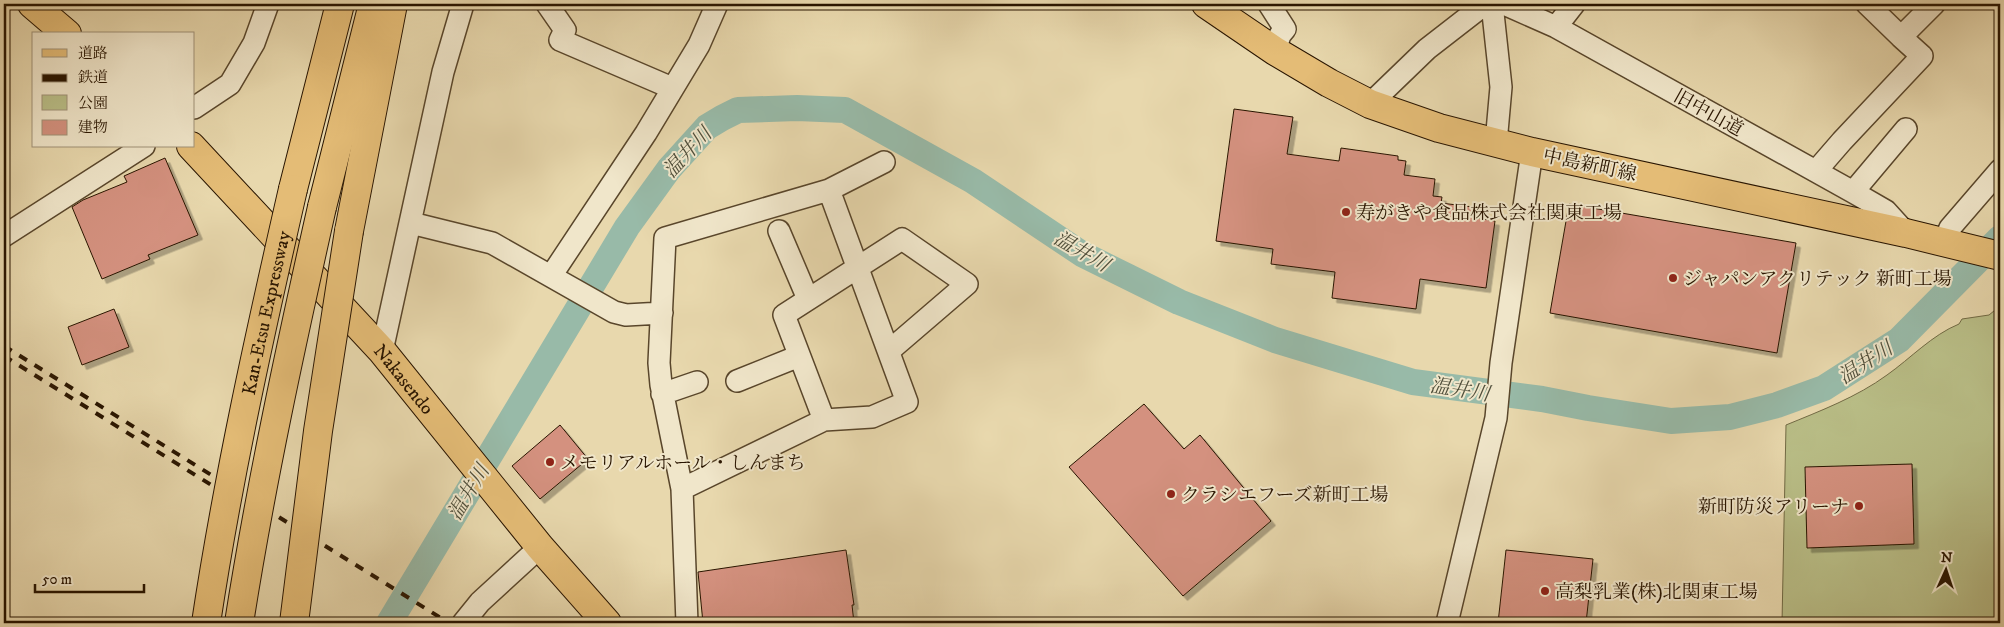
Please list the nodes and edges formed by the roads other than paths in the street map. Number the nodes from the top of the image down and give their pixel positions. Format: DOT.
graph roads {
  1 [pos="32,4"];
  2 [pos="268,4"];
  3 [pos="340,4"];
  4 [pos="372,4"];
  5 [pos="393,4"];
  6 [pos="463,4"];
  7 [pos="546,4"];
  8 [pos="717,4"];
  9 [pos="1206,4"];
  10 [pos="1269,4"];
  11 [pos="1485,4"];
  12 [pos="1492,4"];
  13 [pos="1504,4"];
  14 [pos="1574,4"];
  15 [pos="1867,4"];
  16 [pos="1934,4"];
  17 [pos="1556,27"];
  18 [pos="65,32"];
  19 [pos="1901,37"];
  20 [pos="1274,51"];
  21 [pos="672,88"];
  22 [pos="1370,104"];
  23 [pos="195,107"];
  24 [pos="1906,129"];
  25 [pos="1496,143"];
  26 [pos="141,148"];
  27 [pos="193,148"];
  28 [pos="1532,152"];
  29 [pos="884,162"];
  30 [pos="2000,170"];
  31 [pos="1816,171"];
  32 [pos="829,190"];
  33 [pos="1853,192"];
  34 [pos="411,223"];
  35 [pos="779,231"];
  36 [pos="1906,233"];
  37 [pos="4,236"];
  38 [pos="1950,245"];
  39 [pos="2000,256"];
  40 [pos="858,266"];
  41 [pos="553,276"];
  42 [pos="808,299"];
  43 [pos="662,314"];
  44 [pos="263,321"];
  45 [pos="382,351"];
  46 [pos="889,351"];
  47 [pos="799,356"];
  48 [pos="737,381"];
  49 [pos="698,382"];
  50 [pos="662,394"];
  51 [pos="824,420"];
  52 [pos="682,489"];
  53 [pos="540,546"];
  54 [pos="194,623"];
  55 [pos="206,623"];
  56 [pos="239,623"];
  57 [pos="294,623"];
  58 [pos="463,623"];
  59 [pos="607,623"];
  60 [pos="687,623"];
  61 [pos="1447,623"];
  1 -- 18 [label="main road"];
  2 -- 23 [label="street"];
  3 -- 44 [label="main road, Kan-Etsu Expressway, bridge"];
  4 -- 56 [label="main road, Kan-Etsu Expressway, bridge"];
  5 -- 57 [label="main road, bridge"];
  6 -- 34 [label="street"];
  7 -- 21 [label="street"];
  8 -- 21 [label="street"];
  9 -- 20 [label="main road, 中島新町線"];
  10 -- 20 [label="street"];
  11 -- 22 [label="street"];
  12 -- 25 [label="street"];
  13 -- 17 [label="street, 旧中山道"];
  14 -- 17 [label="street"];
  15 -- 19 [label="street"];
  16 -- 19 [label="street"];
  17 -- 31 [label="street, 旧中山道"];
  19 -- 31 [label="street"];
  20 -- 22 [label="main road, 中島新町線"];
  21 -- 41 [label="street"];
  22 -- 25 [label="main road, 中島新町線"];
  24 -- 33 [label="street"];
  25 -- 28 [label="main road, 中島新町線"];
  26 -- 37 [label="street"];
  27 -- 45 [label="main road, Nakasendo"];
  28 -- 36 [label="main road, 中島新町線"];
  28 -- 61 [label="street"];
  29 -- 32 [label="street"];
  30 -- 38 [label="street"];
  31 -- 33 [label="street, 旧中山道"];
  32 -- 40 [label="street"];
  32 -- 43 [label="street"];
  33 -- 36 [label="street, 旧中山道"];
  34 -- 41 [label="street"];
  34 -- 45 [label="street"];
  35 -- 42 [label="street"];
  36 -- 38 [label="main road, 中島新町線"];
  38 -- 39 [label="main road, 中島新町線"];
  40 -- 42 [label="street"];
  40 -- 46 [label="street"];
  40 -- 46 [label="street"];
  41 -- 43 [label="street"];
  42 -- 47 [label="street"];
  43 -- 50 [label="street"];
  44 -- 54 [label="main road, bridge"];
  44 -- 55 [label="main road, Kan-Etsu Expressway, bridge"];
  45 -- 53 [label="main road, Nakasendo"];
  46 -- 51 [label="street"];
  47 -- 48 [label="street"];
  47 -- 51 [label="street"];
  49 -- 50 [label="street"];
  50 -- 52 [label="street"];
  51 -- 52 [label="street"];
  52 -- 60 [label="street"];
  53 -- 58 [label="street"];
  53 -- 59 [label="main road, Nakasendo"];
}
